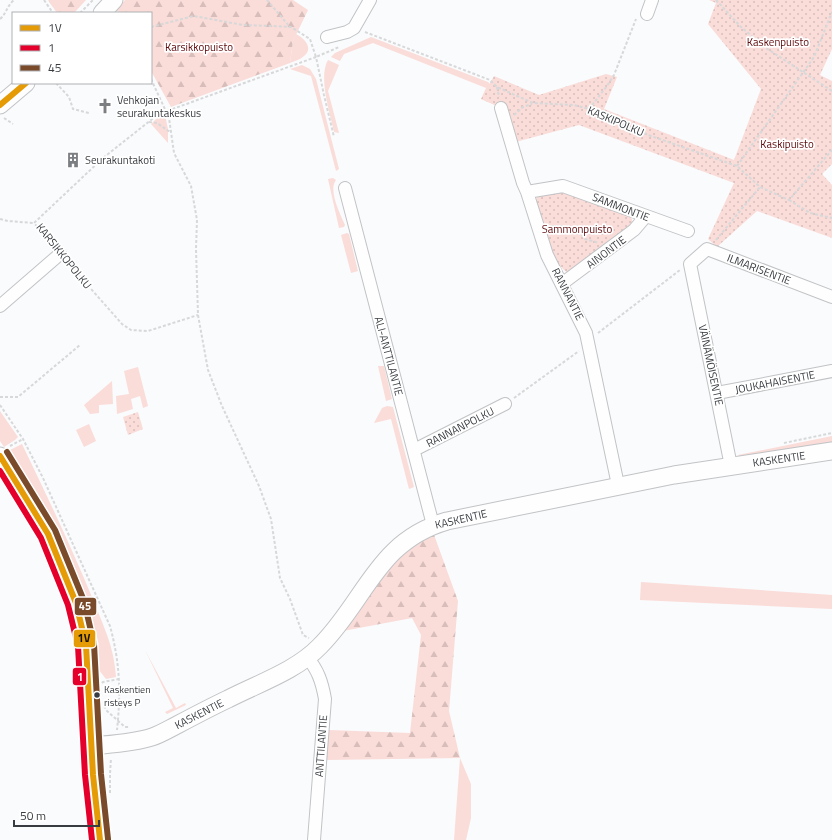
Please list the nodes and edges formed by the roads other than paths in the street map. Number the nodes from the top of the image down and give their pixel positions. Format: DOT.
graph roads {
  1 [pos="114,0"];
  2 [pos="370,0"];
  3 [pos="652,0"];
  4 [pos="103,12"];
  5 [pos="643,13"];
  6 [pos="326,37"];
  7 [pos="25,84"];
  8 [pos="0,106"];
  9 [pos="501,108"];
  10 [pos="345,188"];
  11 [pos="527,192"];
  12 [pos="646,216"];
  13 [pos="688,231"];
  14 [pos="60,254"];
  15 [pos="690,264"];
  16 [pos="563,283"];
  17 [pos="832,297"];
  18 [pos="0,306"];
  19 [pos="832,371"];
  20 [pos="717,393"];
  21 [pos="505,404"];
  22 [pos="414,450"];
  23 [pos="832,451"];
  24 [pos="2,456"];
  25 [pos="731,466"];
  26 [pos="618,485"];
  27 [pos="433,525"];
  28 [pos="313,652"];
  29 [pos="92,746"];
  30 [pos="100,840"];
  31 [pos="314,840"];
  1 -- 4 [label="street"];
  2 -- 6 [label="street"];
  3 -- 5 [label="street"];
  7 -- 8 [label="street"];
  9 -- 11 [label="street, RANNANTIE"];
  10 -- 22 [label="street, ALI-ANTTILANTIE"];
  11 -- 12 [label="street, SAMMONTIE"];
  11 -- 16 [label="street, RANNANTIE"];
  12 -- 13 [label="street, SAMMONTIE"];
  12 -- 16 [label="street, AINONTIE"];
  14 -- 18 [label="street"];
  15 -- 17 [label="street, ILMARISENTIE"];
  15 -- 20 [label="street, VÄINÄMÖISENTIE"];
  16 -- 26 [label="street, RANNANTIE"];
  19 -- 20 [label="street, JOUKAHAISENTIE"];
  20 -- 25 [label="street, VÄINÄMÖISENTIE"];
  21 -- 22 [label="street, RANNANPOLKU"];
  22 -- 27 [label="street, ALI-ANTTILANTIE"];
  23 -- 25 [label="street, KASKENTIE"];
  24 -- 29 [label="street"];
  25 -- 26 [label="street, KASKENTIE"];
  26 -- 27 [label="street, KASKENTIE"];
  27 -- 28 [label="street, KASKENTIE"];
  28 -- 29 [label="street, KASKENTIE"];
  28 -- 31 [label="street, ANTTILANTIE"];
  29 -- 30 [label="street"];
}
